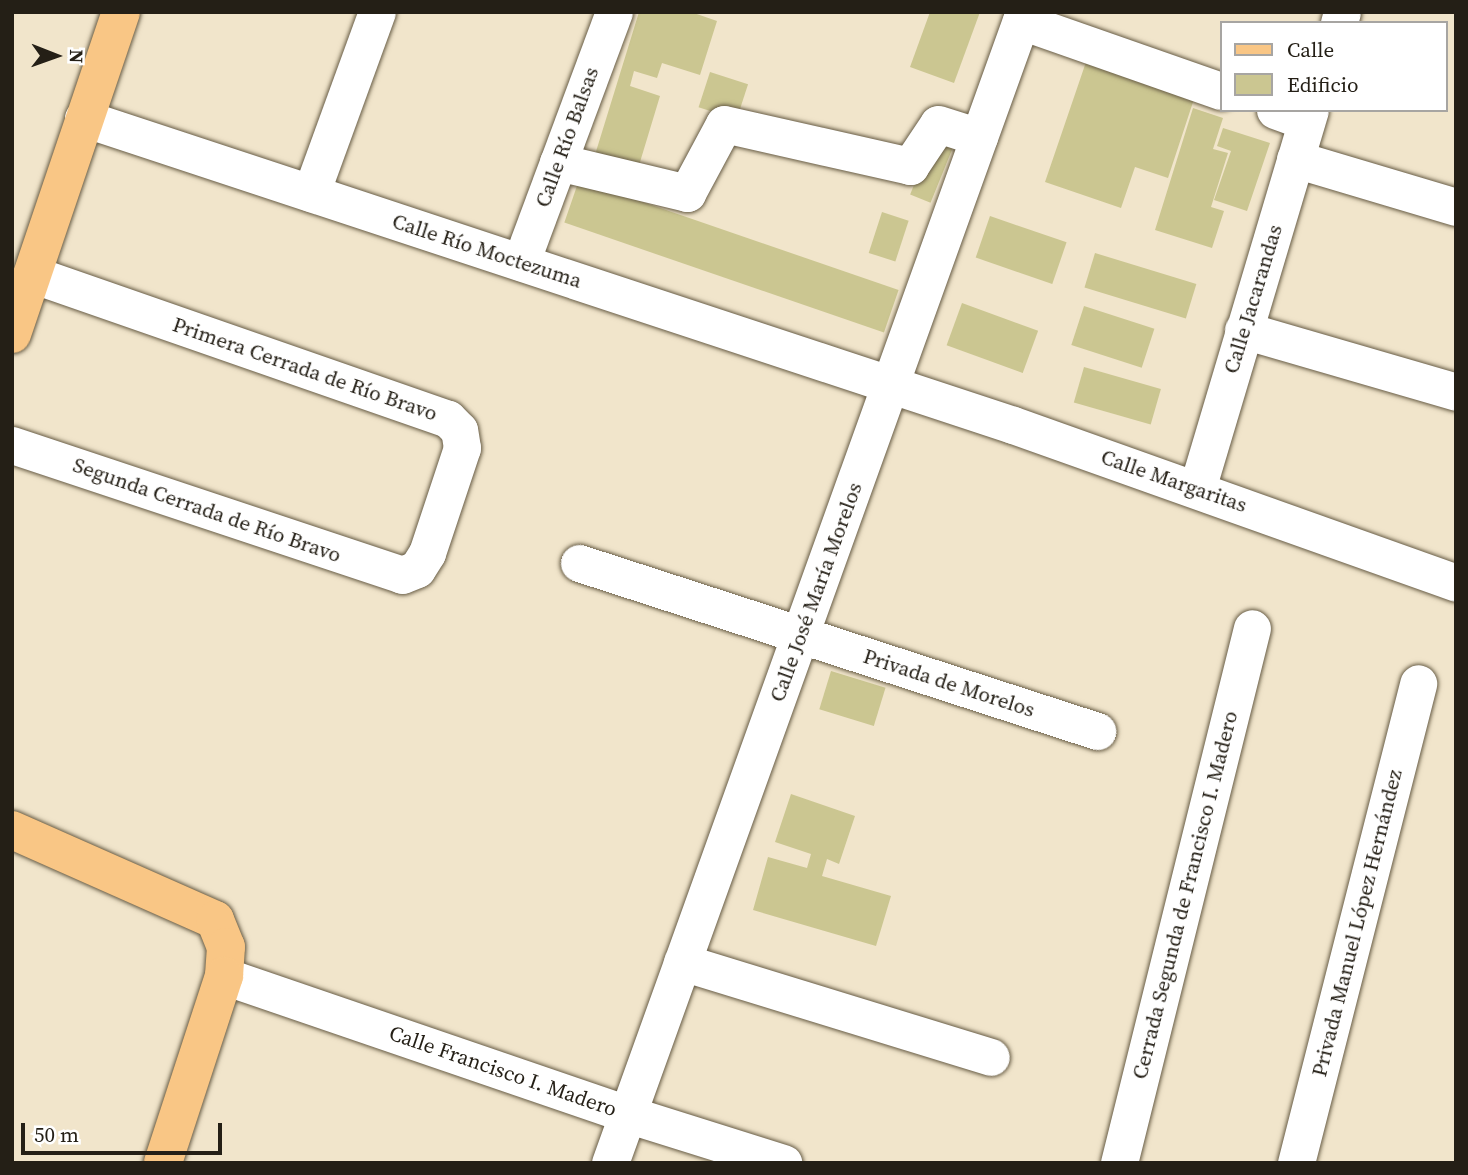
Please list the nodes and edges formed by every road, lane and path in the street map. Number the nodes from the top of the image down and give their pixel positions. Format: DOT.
graph roads {
  1 [pos="121,12"];
  2 [pos="377,12"];
  3 [pos="614,12"];
  4 [pos="1022,16"];
  5 [pos="1220,91"];
  6 [pos="1297,114"];
  7 [pos="83,118"];
  8 [pos="979,137"];
  9 [pos="1295,159"];
  10 [pos="558,162"];
  11 [pos="311,193"];
  12 [pos="1456,206"];
  13 [pos="521,262"];
  14 [pos="32,274"];
  15 [pos="1243,330"];
  16 [pos="12,334"];
  17 [pos="891,384"];
  18 [pos="1456,393"];
  19 [pos="12,445"];
  20 [pos="1197,489"];
  21 [pos="579,563"];
  22 [pos="402,575"];
  23 [pos="1456,583"];
  24 [pos="1252,628"];
  25 [pos="800,635"];
  26 [pos="1418,683"];
  27 [pos="1097,731"];
  28 [pos="12,830"];
  29 [pos="682,962"];
  30 [pos="224,976"];
  31 [pos="991,1057"];
  32 [pos="627,1114"];
  33 [pos="163,1163"];
  34 [pos="610,1163"];
  35 [pos="783,1163"];
  36 [pos="1119,1163"];
  37 [pos="1296,1163"];
  1 -- 7 [label="main road"];
  2 -- 11 [label="street"];
  3 -- 10 [label="street, Calle Río Balsas"];
  4 -- 5 [label="street"];
  4 -- 8 [label="street, Calle José María Morelos"];
  6 -- 9 [label="street, Calle Jacarandas"];
  7 -- 11 [label="street, Calle Río Moctezuma"];
  7 -- 14 [label="main road"];
  8 -- 10 [label="street"];
  8 -- 17 [label="street, Calle José María Morelos"];
  9 -- 12 [label="street"];
  9 -- 15 [label="street, Calle Jacarandas"];
  10 -- 13 [label="street, Calle Río Balsas"];
  11 -- 13 [label="street, Calle Río Moctezuma"];
  13 -- 17 [label="street, Calle Río Moctezuma"];
  14 -- 16 [label="main road"];
  14 -- 22 [label="street, Primera Cerrada de Río Bravo"];
  15 -- 18 [label="street"];
  15 -- 20 [label="street, Calle Jacarandas"];
  17 -- 20 [label="street, Calle Margaritas"];
  17 -- 25 [label="street, Calle José María Morelos"];
  19 -- 22 [label="street, Segunda Cerrada de Río Bravo"];
  20 -- 23 [label="street, Calle Margaritas"];
  21 -- 25 [label="street, Privada de Morelos"];
  24 -- 36 [label="street, Cerrada Segunda de Francisco I. Madero"];
  25 -- 27 [label="street, Privada de Morelos"];
  25 -- 29 [label="street, Calle José María Morelos"];
  26 -- 37 [label="street, Privada Manuel López Hernández"];
  28 -- 30 [label="main road"];
  29 -- 31 [label="street"];
  29 -- 32 [label="street, Calle José María Morelos"];
  30 -- 32 [label="street, Calle Francisco I. Madero"];
  30 -- 33 [label="main road"];
  32 -- 34 [label="street, Calle José María Morelos"];
  32 -- 35 [label="street, Calle Francisco I. Madero"];
}
